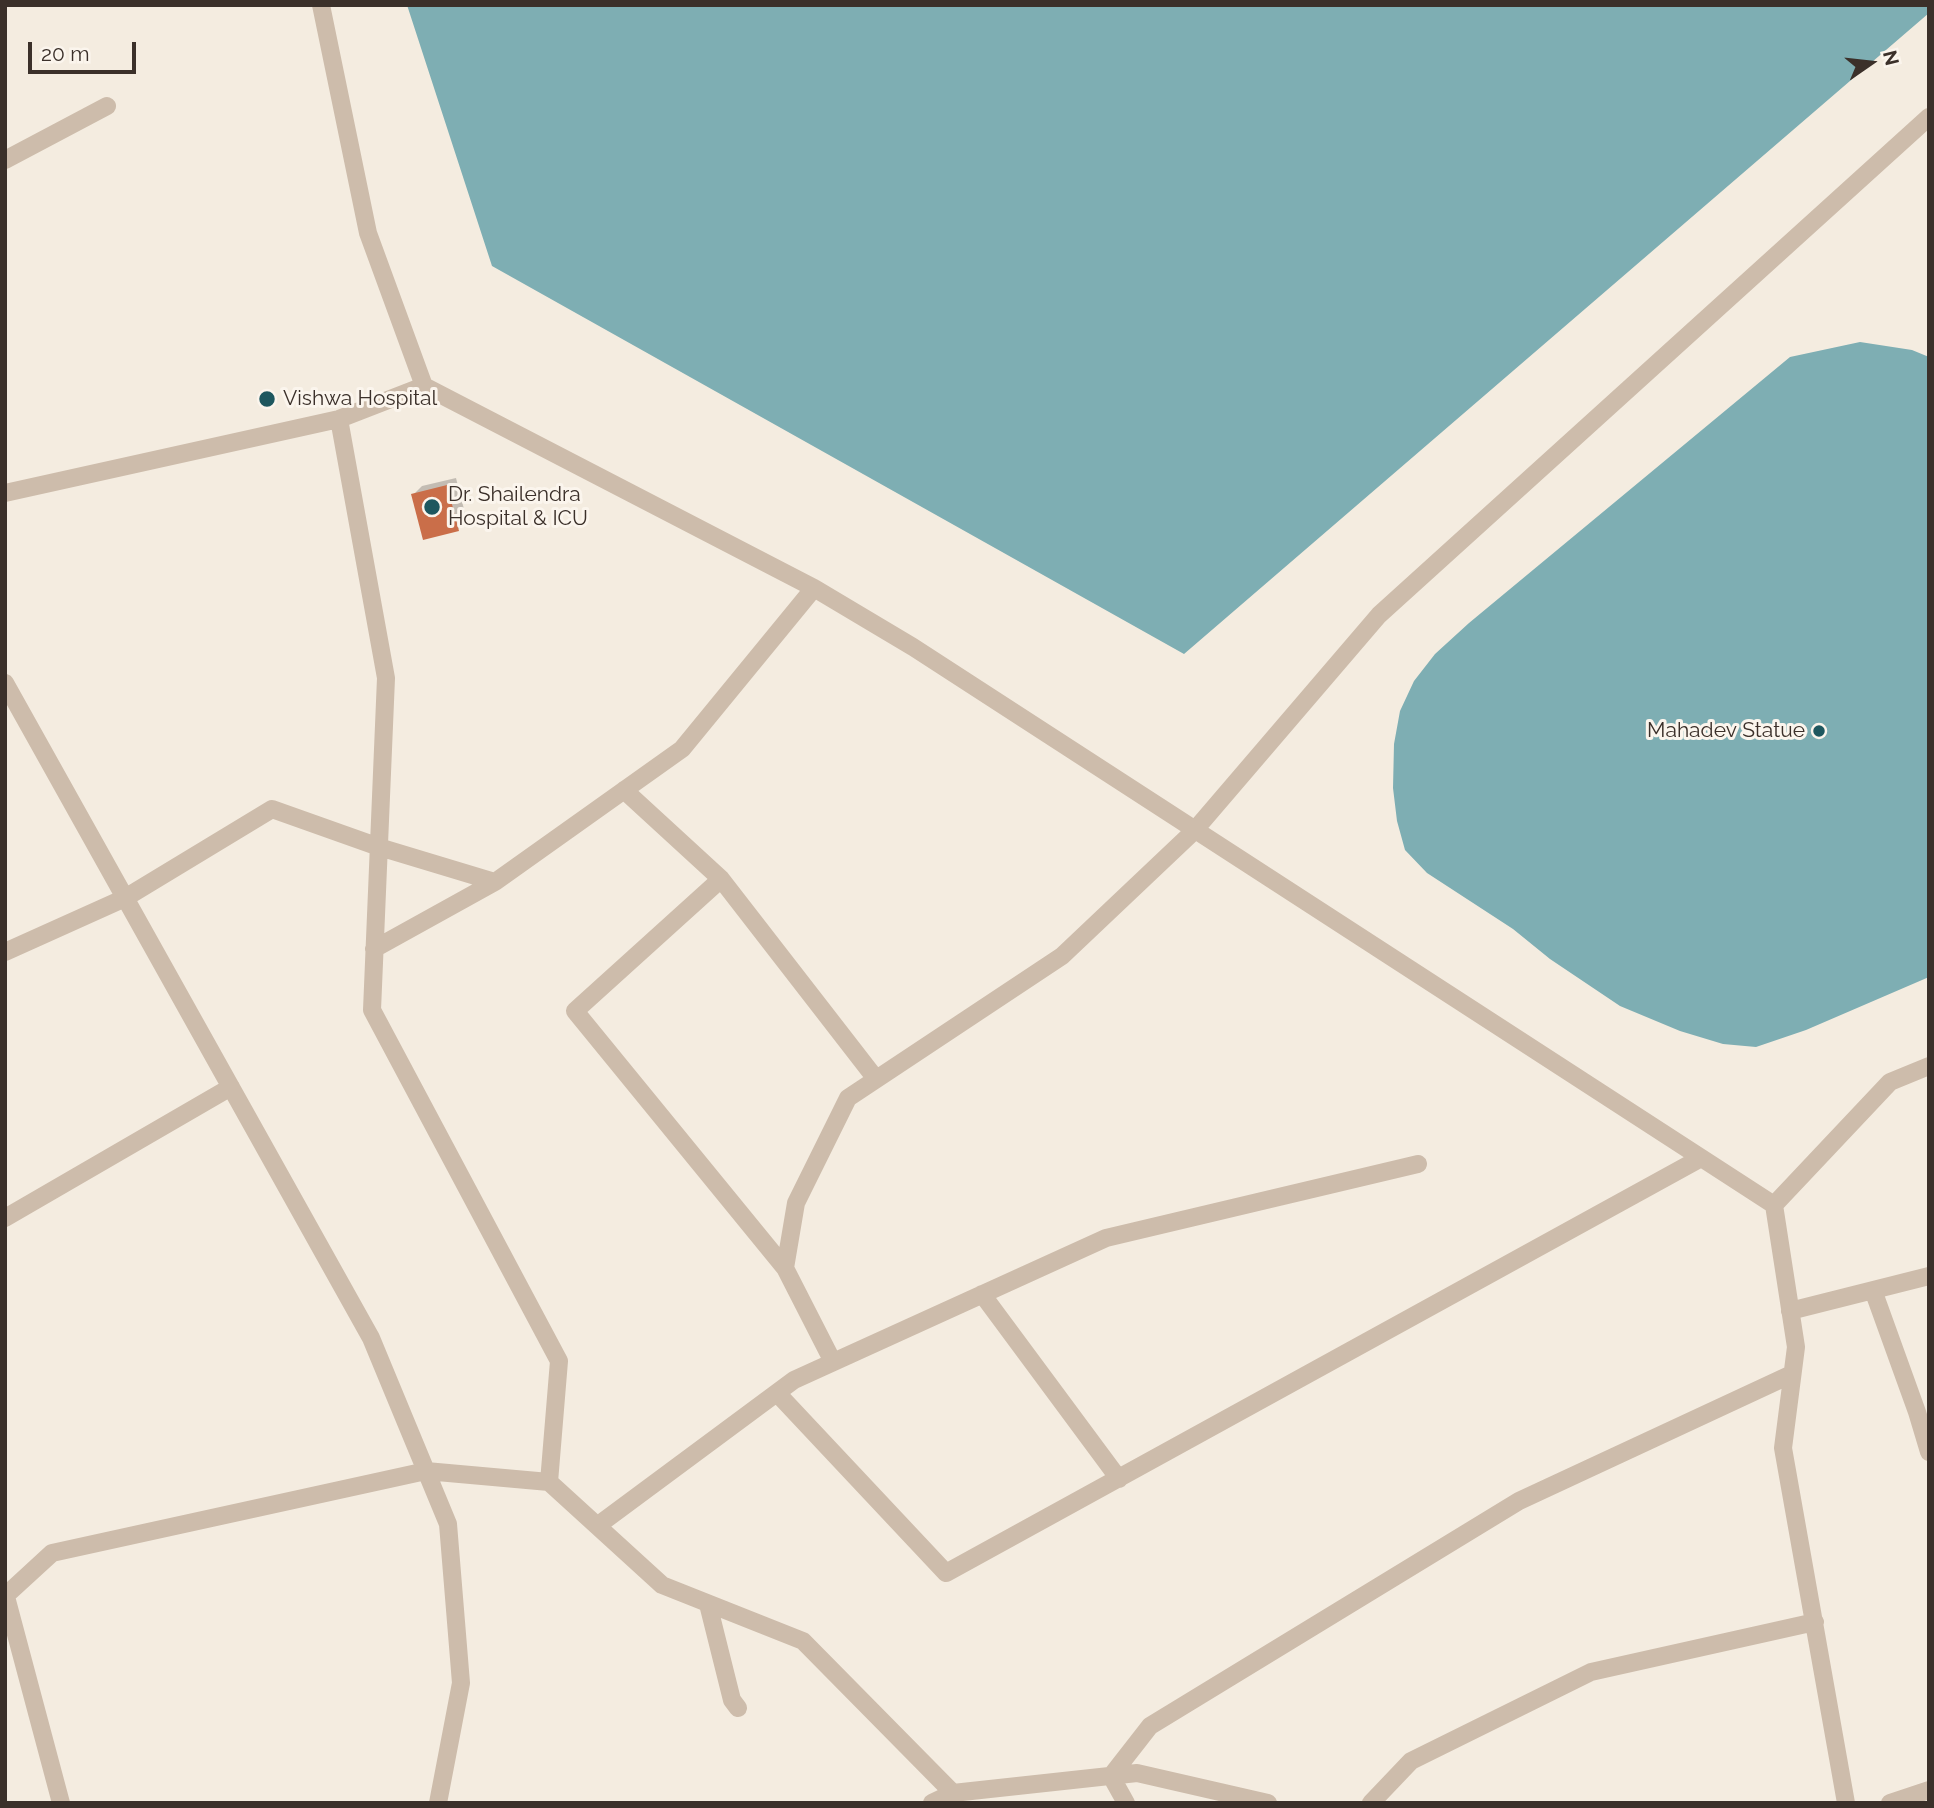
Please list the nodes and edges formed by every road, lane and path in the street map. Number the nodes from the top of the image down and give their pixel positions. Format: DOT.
graph roads {
  1 [pos="321,5"];
  2 [pos="107,106"];
  3 [pos="1929,117"];
  4 [pos="5,160"];
  5 [pos="424,386"];
  6 [pos="339,418"];
  7 [pos="5,493"];
  8 [pos="814,588"];
  9 [pos="5,683"];
  10 [pos="625,790"];
  11 [pos="1194,831"];
  12 [pos="379,847"];
  13 [pos="721,879"];
  14 [pos="495,882"];
  15 [pos="125,898"];
  16 [pos="374,949"];
  17 [pos="5,952"];
  18 [pos="1929,1066"];
  19 [pos="876,1079"];
  20 [pos="231,1087"];
  21 [pos="1701,1158"];
  22 [pos="1418,1164"];
  23 [pos="1774,1205"];
  24 [pos="5,1218"];
  25 [pos="785,1268"];
  26 [pos="1929,1276"];
  27 [pos="1873,1290"];
  28 [pos="982,1294"];
  29 [pos="1790,1311"];
  30 [pos="833,1362"];
  31 [pos="1792,1374"];
  32 [pos="777,1393"];
  33 [pos="1929,1452"];
  34 [pos="426,1471"];
  35 [pos="1119,1479"];
  36 [pos="549,1482"];
  37 [pos="597,1526"];
  38 [pos="5,1595"];
  39 [pos="708,1604"];
  40 [pos="1815,1622"];
  41 [pos="737,1708"];
  42 [pos="1111,1776"];
  43 [pos="1929,1790"];
  44 [pos="953,1793"];
  45 [pos="61,1803"];
  46 [pos="439,1803"];
  47 [pos="932,1803"];
  48 [pos="1126,1803"];
  49 [pos="1268,1803"];
  50 [pos="1371,1803"];
  51 [pos="1846,1803"];
  52 [pos="1890,1803"];
  1 -- 5 [label="street"];
  2 -- 4 [label="street"];
  3 -- 11 [label="street"];
  5 -- 6 [label="street"];
  5 -- 8 [label="street"];
  6 -- 7 [label="street"];
  6 -- 12 [label="street"];
  8 -- 10 [label="street"];
  8 -- 11 [label="street"];
  9 -- 15 [label="street"];
  10 -- 13 [label="street"];
  10 -- 14 [label="street"];
  11 -- 19 [label="street"];
  11 -- 21 [label="street"];
  12 -- 14 [label="street"];
  12 -- 15 [label="street"];
  12 -- 16 [label="street"];
  13 -- 19 [label="street"];
  13 -- 25 [label="street"];
  14 -- 16 [label="street"];
  15 -- 17 [label="street"];
  15 -- 20 [label="street"];
  16 -- 36 [label="street"];
  18 -- 23 [label="street"];
  19 -- 25 [label="street"];
  20 -- 24 [label="street"];
  20 -- 34 [label="street"];
  21 -- 23 [label="street"];
  21 -- 35 [label="street"];
  22 -- 28 [label="street"];
  23 -- 29 [label="street"];
  25 -- 30 [label="street"];
  26 -- 27 [label="street"];
  27 -- 29 [label="street"];
  27 -- 33 [label="street"];
  28 -- 30 [label="street"];
  28 -- 35 [label="street"];
  29 -- 31 [label="street"];
  30 -- 32 [label="street"];
  31 -- 40 [label="street"];
  31 -- 42 [label="street"];
  32 -- 35 [label="street"];
  32 -- 37 [label="street"];
  34 -- 36 [label="street"];
  34 -- 38 [label="street"];
  34 -- 46 [label="street"];
  36 -- 37 [label="street"];
  37 -- 39 [label="street"];
  38 -- 45 [label="street"];
  39 -- 41 [label="street"];
  39 -- 44 [label="street"];
  40 -- 50 [label="street"];
  40 -- 51 [label="street"];
  42 -- 44 [label="street"];
  42 -- 48 [label="street"];
  42 -- 49 [label="street"];
  43 -- 52 [label="street"];
  44 -- 47 [label="street"];
}
